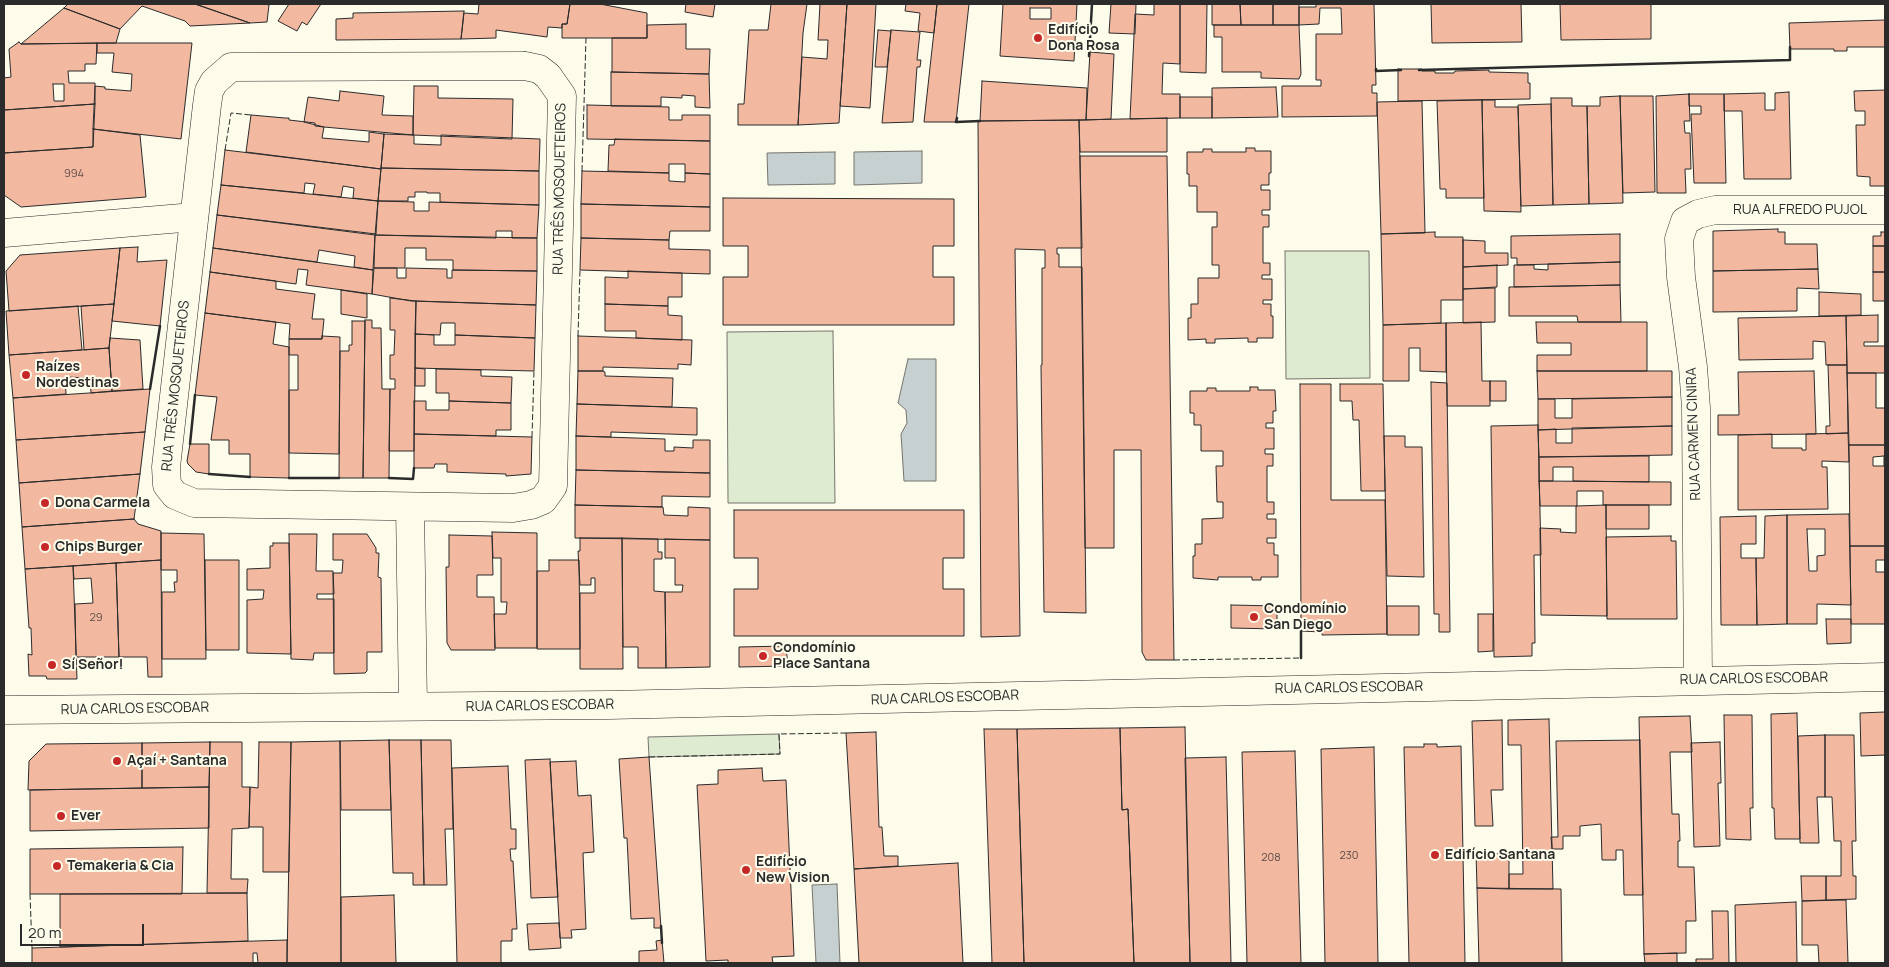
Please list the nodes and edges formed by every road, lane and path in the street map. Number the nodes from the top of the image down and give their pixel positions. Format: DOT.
graph roads {
  1 [pos="1715,210"];
  2 [pos="1885,210"];
  3 [pos="194,217"];
  4 [pos="4,233"];
  5 [pos="410,507"];
  6 [pos="1885,677"];
  7 [pos="1698,681"];
  8 [pos="413,706"];
  9 [pos="4,710"];
  1 -- 2 [label="street, RUA ALFREDO PUJOL"];
  1 -- 7 [label="street, RUA CARMEN CINIRA"];
  3 -- 4 [label="street"];
  3 -- 5 [label="street, RUA TRÊS MOSQUETEIROS"];
  3 -- 5 [label="street, RUA TRÊS MOSQUETEIROS"];
  5 -- 8 [label="street"];
  6 -- 7 [label="street, RUA CARLOS ESCOBAR"];
  7 -- 8 [label="street, RUA CARLOS ESCOBAR"];
  8 -- 9 [label="street, RUA CARLOS ESCOBAR"];
}
